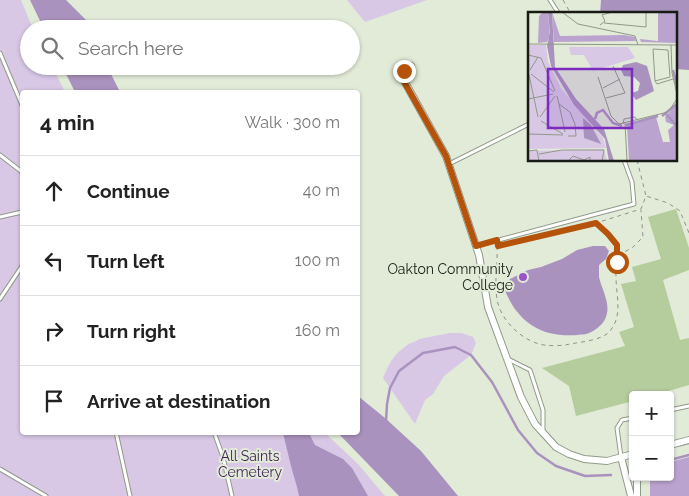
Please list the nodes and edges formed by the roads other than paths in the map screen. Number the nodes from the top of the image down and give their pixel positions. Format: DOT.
graph roads {
  1 [pos="550,0"];
  2 [pos="558,12"];
  3 [pos="0,52"];
  4 [pos="410,66"];
  5 [pos="20,100"];
  6 [pos="528,124"];
  7 [pos="0,155"];
  8 [pos="624,161"];
  9 [pos="448,164"];
  10 [pos="20,170"];
  11 [pos="20,212"];
  12 [pos="0,217"];
  13 [pos="476,246"];
  14 [pos="20,269"];
  15 [pos="0,299"];
  16 [pos="508,359"];
  17 [pos="689,406"];
  18 [pos="674,409"];
  19 [pos="629,419"];
  20 [pos="117,435"];
  21 [pos="215,435"];
  22 [pos="543,435"];
  23 [pos="689,440"];
  24 [pos="674,444"];
  25 [pos="629,455"];
  26 [pos="621,457"];
  27 [pos="0,469"];
  28 [pos="637,481"];
  29 [pos="46,496"];
  30 [pos="130,496"];
  31 [pos="232,496"];
  32 [pos="632,496"];
  33 [pos="637,496"];
  1 -- 2 [label="lane"];
  3 -- 5 [label="lane"];
  4 -- 9 [label="street"];
  6 -- 9 [label="lane"];
  7 -- 10 [label="lane"];
  8 -- 13 [label="lane"];
  9 -- 13 [label="street"];
  11 -- 12 [label="lane"];
  13 -- 16 [label="street"];
  14 -- 15 [label="lane"];
  16 -- 22 [label="street"];
  16 -- 22 [label="lane"];
  17 -- 18 [label="lane"];
  19 -- 26 [label="lane"];
  20 -- 30 [label="lane"];
  21 -- 31 [label="lane"];
  22 -- 26 [label="street"];
  23 -- 24 [label="street"];
  25 -- 26 [label="street"];
  26 -- 32 [label="street"];
  27 -- 29 [label="lane"];
  28 -- 33 [label="street"];
}
